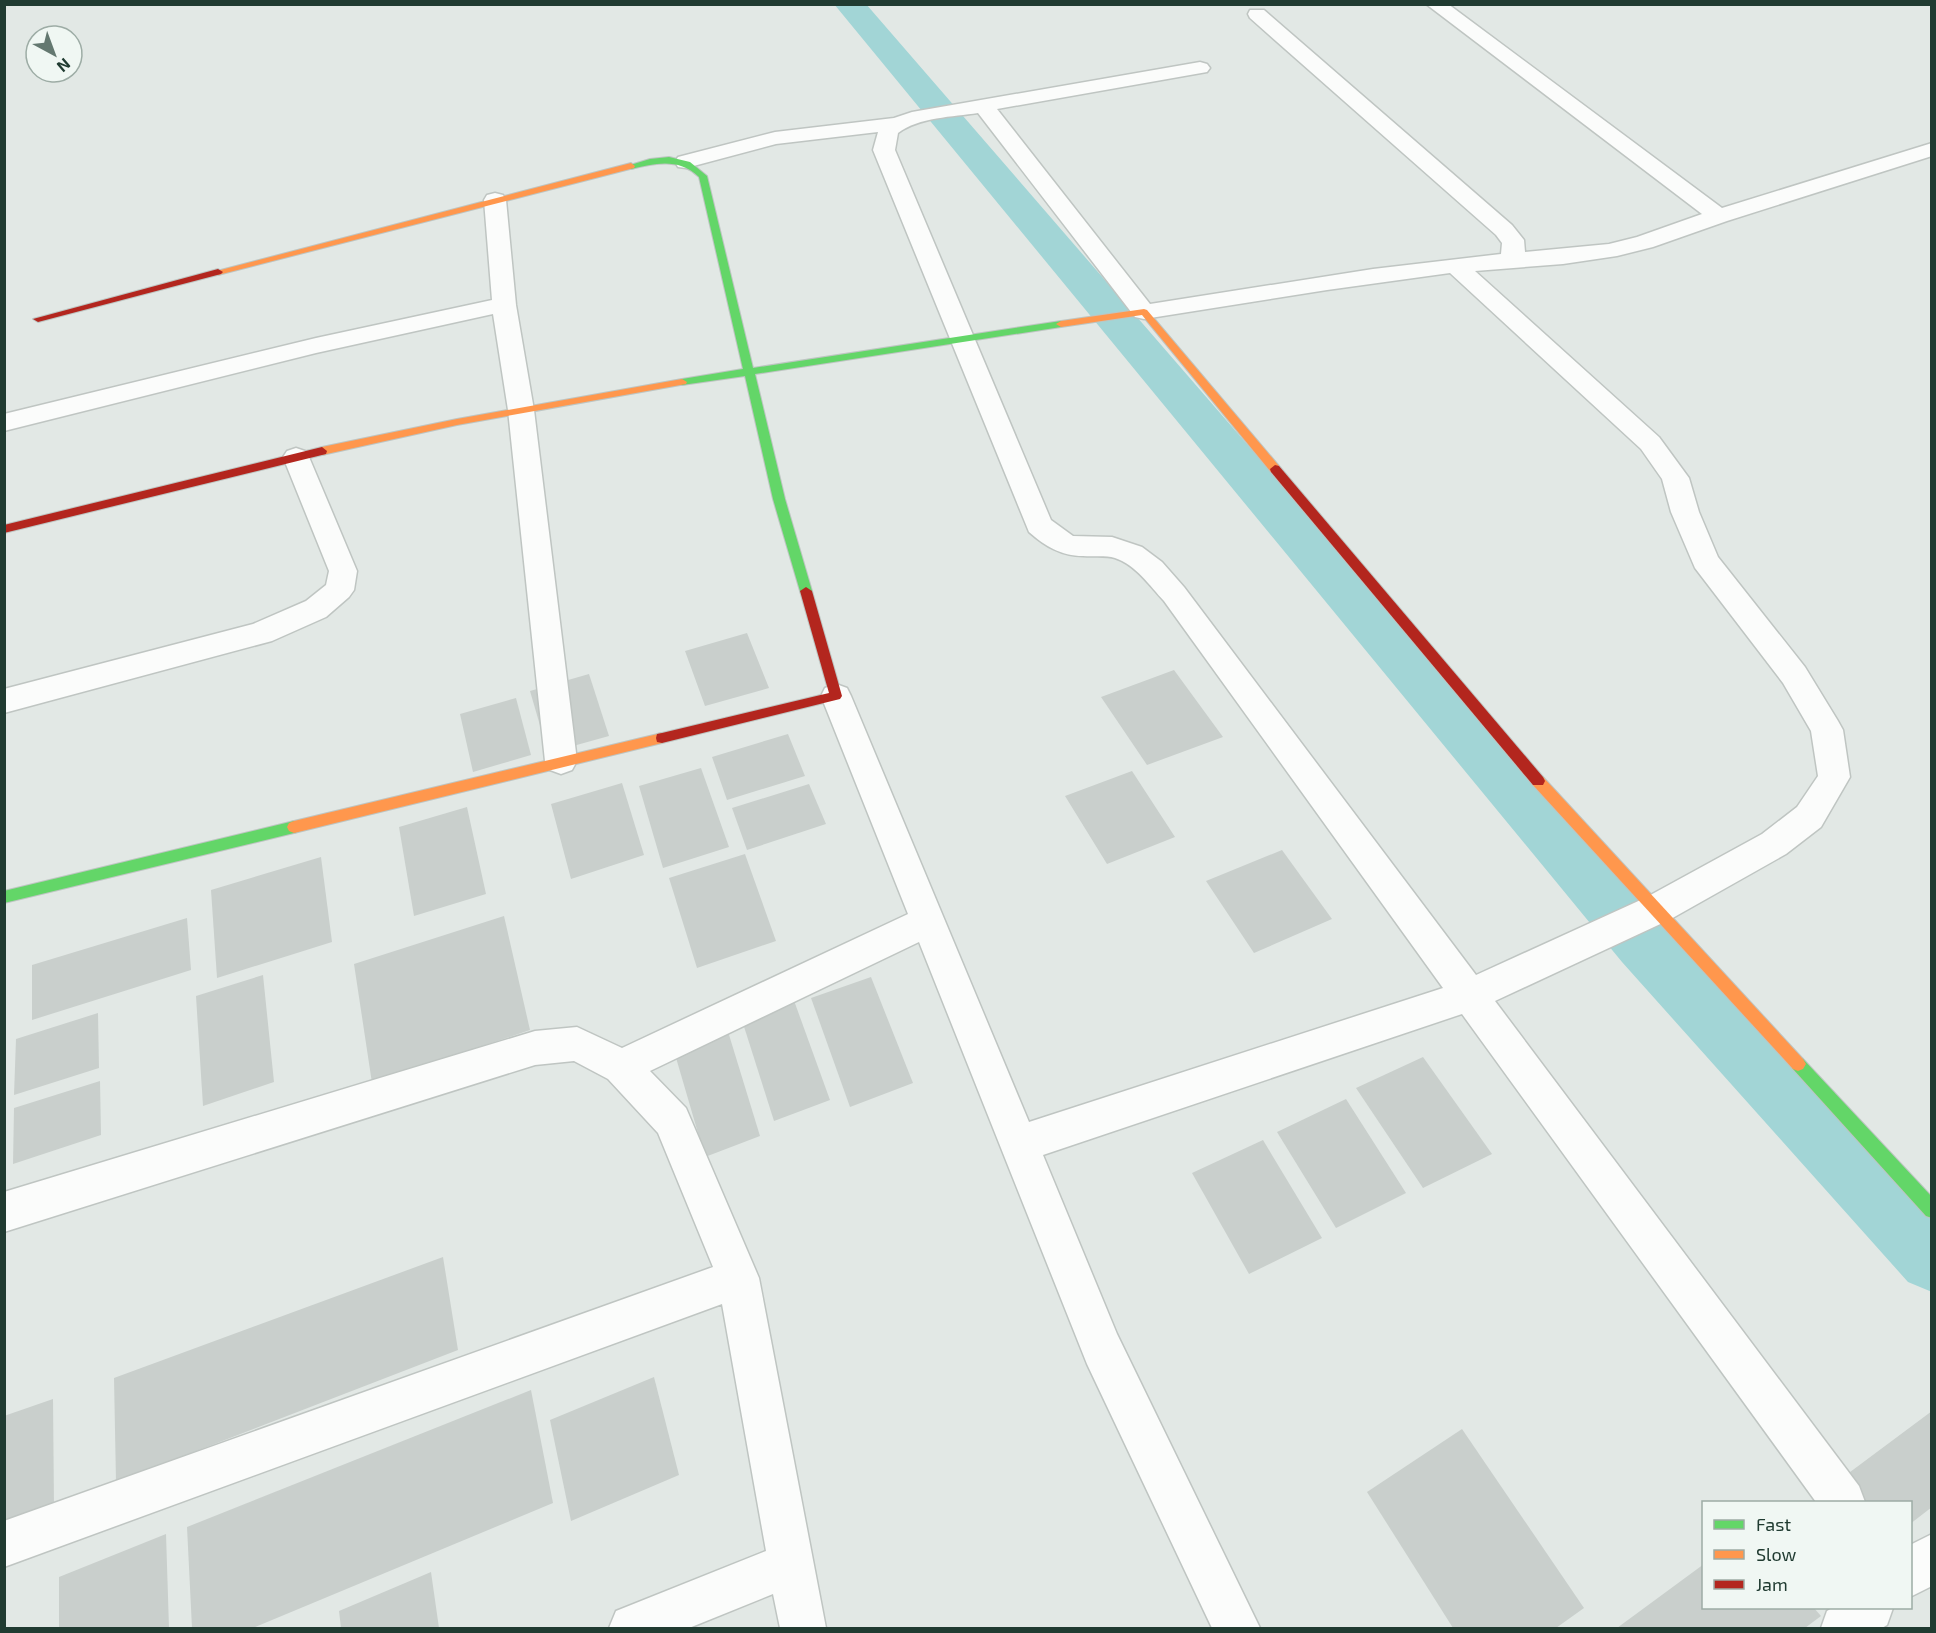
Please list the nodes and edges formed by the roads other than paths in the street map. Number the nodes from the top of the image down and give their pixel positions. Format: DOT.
graph roads {
  1 [pos="1435,4"];
  2 [pos="1257,14"];
  3 [pos="1200,68"];
  4 [pos="984,106"];
  5 [pos="903,121"];
  6 [pos="1932,149"];
  7 [pos="1910,156"];
  8 [pos="686,162"];
  9 [pos="1932,174"];
  10 [pos="495,200"];
  11 [pos="1719,216"];
  12 [pos="1511,260"];
  13 [pos="1455,265"];
  14 [pos="504,305"];
  15 [pos="1136,313"];
  16 [pos="38,319"];
  17 [pos="962,339"];
  18 [pos="749,371"];
  19 [pos="521,410"];
  20 [pos="4,423"];
  21 [pos="296,457"];
  22 [pos="4,529"];
  23 [pos="836,696"];
  24 [pos="4,701"];
  25 [pos="561,761"];
  26 [pos="4,897"];
  27 [pos="1648,913"];
  28 [pos="928,921"];
  29 [pos="1470,996"];
  30 [pos="621,1067"];
  31 [pos="1020,1144"];
  32 [pos="1932,1210"];
  33 [pos="4,1212"];
  34 [pos="738,1278"];
  35 [pos="1842,1501"];
  36 [pos="4,1544"];
  37 [pos="1932,1557"];
  38 [pos="790,1564"];
  39 [pos="1912,1573"];
  40 [pos="1869,1609"];
  41 [pos="633,1629"];
  42 [pos="802,1629"];
  43 [pos="1236,1629"];
  44 [pos="1844,1629"];
  1 -- 11 [label="street"];
  2 -- 12 [label="street"];
  3 -- 4 [label="street"];
  4 -- 5 [label="street"];
  4 -- 15 [label="street"];
  5 -- 8 [label="street"];
  5 -- 17 [label="street"];
  6 -- 7 [label="street"];
  7 -- 9 [label="street"];
  7 -- 11 [label="street"];
  8 -- 10 [label="street"];
  8 -- 18 [label="street"];
  10 -- 14 [label="street"];
  10 -- 16 [label="street"];
  11 -- 12 [label="street"];
  12 -- 13 [label="street"];
  13 -- 15 [label="street"];
  13 -- 27 [label="street"];
  14 -- 19 [label="street"];
  14 -- 20 [label="street"];
  15 -- 17 [label="street"];
  15 -- 27 [label="street"];
  17 -- 18 [label="street"];
  17 -- 29 [label="street"];
  18 -- 19 [label="street"];
  18 -- 23 [label="street"];
  19 -- 21 [label="street"];
  19 -- 25 [label="street"];
  21 -- 22 [label="street"];
  21 -- 24 [label="street"];
  23 -- 25 [label="street"];
  23 -- 28 [label="street"];
  25 -- 26 [label="street"];
  27 -- 29 [label="street"];
  27 -- 32 [label="street"];
  28 -- 30 [label="street"];
  28 -- 31 [label="street"];
  29 -- 31 [label="street"];
  29 -- 35 [label="street"];
  30 -- 33 [label="street"];
  30 -- 34 [label="street"];
  31 -- 43 [label="street"];
  34 -- 36 [label="street"];
  34 -- 38 [label="street"];
  37 -- 39 [label="street"];
  38 -- 41 [label="street"];
  38 -- 42 [label="street"];
  40 -- 44 [label="street"];
}
